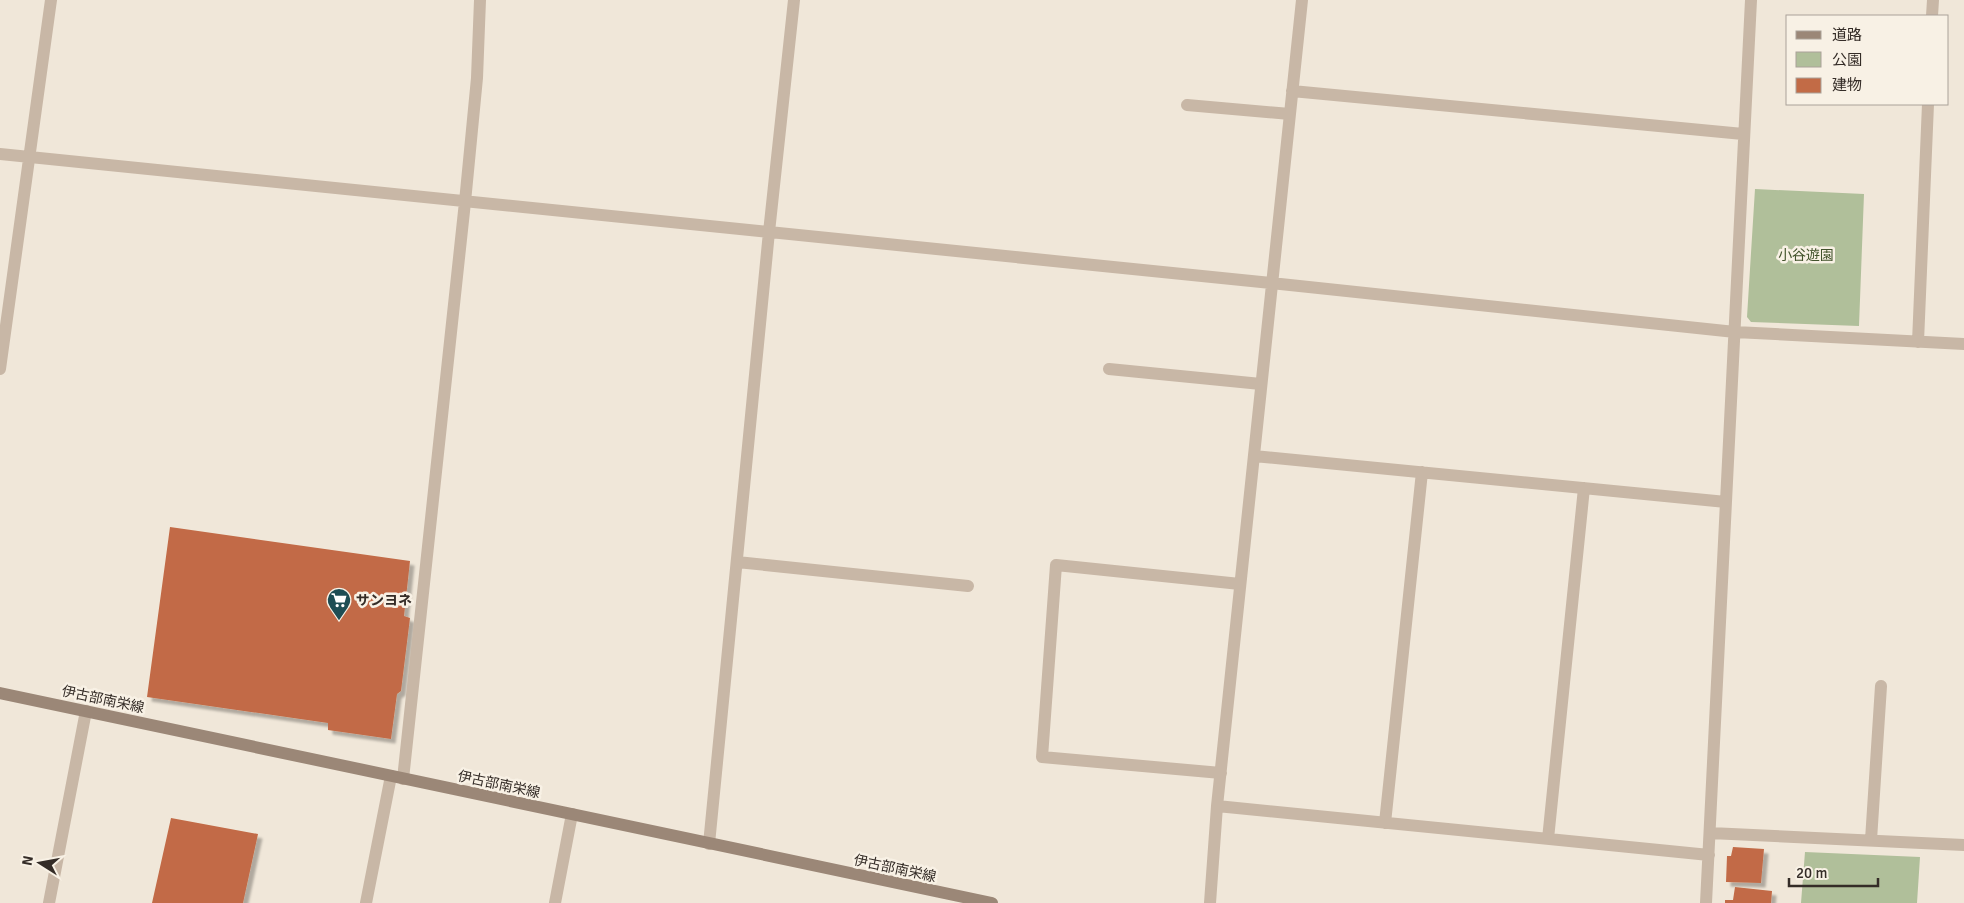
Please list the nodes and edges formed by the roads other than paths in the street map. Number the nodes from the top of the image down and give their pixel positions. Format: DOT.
graph roads {
  1 [pos="51,0"];
  2 [pos="480,0"];
  3 [pos="794,0"];
  4 [pos="1302,0"];
  5 [pos="1751,0"];
  6 [pos="1933,0"];
  7 [pos="1932,15"];
  8 [pos="1292,91"];
  9 [pos="1187,105"];
  10 [pos="1928,105"];
  11 [pos="1290,114"];
  12 [pos="1744,134"];
  13 [pos="0,154"];
  14 [pos="29,157"];
  15 [pos="465,202"];
  16 [pos="769,232"];
  17 [pos="1271,283"];
  18 [pos="1735,332"];
  19 [pos="1918,342"];
  20 [pos="1964,344"];
  21 [pos="0,369"];
  22 [pos="1109,369"];
  23 [pos="1261,384"];
  24 [pos="1254,456"];
  25 [pos="1422,472"];
  26 [pos="1584,488"];
  27 [pos="1726,502"];
  28 [pos="737,562"];
  29 [pos="1240,584"];
  30 [pos="968,586"];
  31 [pos="1881,686"];
  32 [pos="0,693"];
  33 [pos="86,711"];
  34 [pos="1221,773"];
  35 [pos="397,778"];
  36 [pos="1218,806"];
  37 [pos="572,814"];
  38 [pos="1385,823"];
  39 [pos="1710,833"];
  40 [pos="1548,839"];
  41 [pos="1871,840"];
  42 [pos="709,844"];
  43 [pos="1964,845"];
  44 [pos="1709,855"];
  45 [pos="49,903"];
  46 [pos="366,903"];
  47 [pos="555,903"];
  48 [pos="992,903"];
  49 [pos="1210,903"];
  50 [pos="1706,903"];
  1 -- 14 [label="street"];
  2 -- 15 [label="street"];
  3 -- 16 [label="street"];
  4 -- 8 [label="street"];
  5 -- 12 [label="street"];
  6 -- 7 [label="street"];
  8 -- 11 [label="street"];
  8 -- 12 [label="street"];
  9 -- 11 [label="street"];
  10 -- 19 [label="street"];
  11 -- 17 [label="street"];
  12 -- 18 [label="street"];
  13 -- 14 [label="street"];
  14 -- 15 [label="street"];
  14 -- 21 [label="street"];
  15 -- 16 [label="street"];
  15 -- 35 [label="street"];
  16 -- 17 [label="street"];
  16 -- 28 [label="street"];
  17 -- 18 [label="street"];
  17 -- 23 [label="street"];
  18 -- 19 [label="street"];
  18 -- 27 [label="street"];
  19 -- 20 [label="street"];
  22 -- 23 [label="street"];
  23 -- 24 [label="street"];
  24 -- 25 [label="street"];
  24 -- 29 [label="street"];
  25 -- 26 [label="street"];
  25 -- 38 [label="street"];
  26 -- 27 [label="street"];
  26 -- 40 [label="street"];
  27 -- 39 [label="street"];
  28 -- 30 [label="street"];
  28 -- 42 [label="street"];
  29 -- 34 [label="street"];
  29 -- 34 [label="street"];
  31 -- 41 [label="street"];
  32 -- 33 [label="main road, 伊古部南栄線"];
  33 -- 35 [label="main road, 伊古部南栄線"];
  33 -- 45 [label="street"];
  34 -- 36 [label="street"];
  35 -- 37 [label="main road, 伊古部南栄線"];
  35 -- 46 [label="street"];
  36 -- 38 [label="street"];
  36 -- 49 [label="street"];
  37 -- 42 [label="main road, 伊古部南栄線"];
  37 -- 47 [label="street"];
  38 -- 40 [label="street"];
  39 -- 41 [label="street"];
  39 -- 44 [label="street"];
  40 -- 44 [label="street"];
  41 -- 43 [label="street"];
  42 -- 48 [label="main road, 伊古部南栄線"];
  44 -- 50 [label="street"];
}
